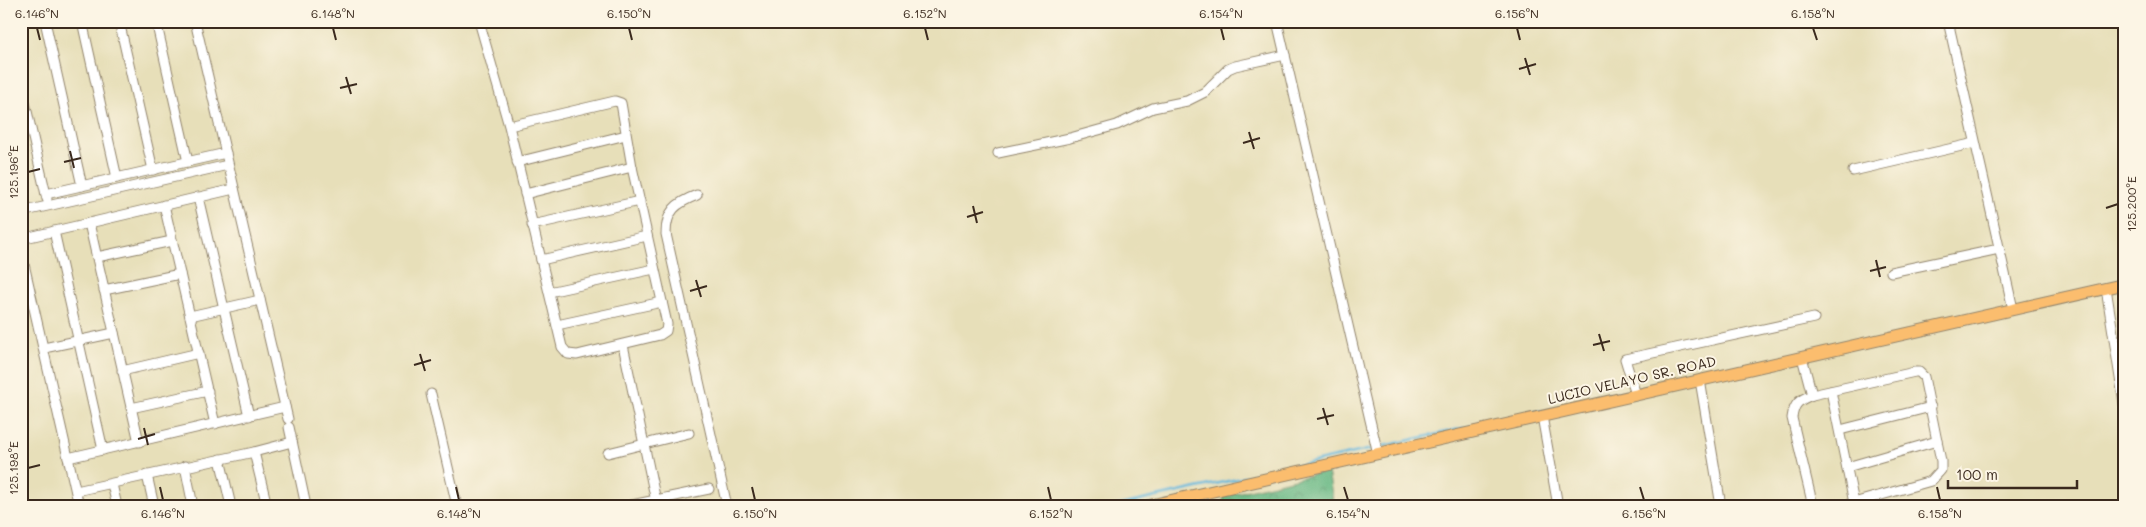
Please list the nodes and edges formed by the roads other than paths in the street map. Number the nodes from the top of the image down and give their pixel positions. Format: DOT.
graph roads {
  1 [pos="45,21"];
  2 [pos="82,21"];
  3 [pos="119,21"];
  4 [pos="156,21"];
  5 [pos="195,21"];
  6 [pos="478,21"];
  7 [pos="1277,21"];
  8 [pos="1948,21"];
  9 [pos="1284,55"];
  10 [pos="21,85"];
  11 [pos="509,126"];
  12 [pos="626,135"];
  13 [pos="1975,143"];
  14 [pos="226,153"];
  15 [pos="998,153"];
  16 [pos="188,162"];
  17 [pos="516,162"];
  18 [pos="228,164"];
  19 [pos="632,167"];
  20 [pos="153,170"];
  21 [pos="1853,171"];
  22 [pos="118,178"];
  23 [pos="82,186"];
  24 [pos="234,189"];
  25 [pos="46,194"];
  26 [pos="525,194"];
  27 [pos="696,195"];
  28 [pos="198,197"];
  29 [pos="640,201"];
  30 [pos="164,205"];
  31 [pos="49,206"];
  32 [pos="21,212"];
  33 [pos="89,223"];
  34 [pos="532,225"];
  35 [pos="54,231"];
  36 [pos="647,236"];
  37 [pos="21,239"];
  38 [pos="172,241"];
  39 [pos="1999,249"];
  40 [pos="21,251"];
  41 [pos="96,257"];
  42 [pos="542,260"];
  43 [pos="654,269"];
  44 [pos="1891,272"];
  45 [pos="180,274"];
  46 [pos="2125,284"];
  47 [pos="2106,288"];
  48 [pos="104,290"];
  49 [pos="549,292"];
  50 [pos="260,300"];
  51 [pos="662,302"];
  52 [pos="224,308"];
  53 [pos="2013,309"];
  54 [pos="190,316"];
  55 [pos="1814,318"];
  56 [pos="556,325"];
  57 [pos="114,332"];
  58 [pos="78,340"];
  59 [pos="623,345"];
  60 [pos="44,348"];
  61 [pos="199,353"];
  62 [pos="1802,357"];
  63 [pos="122,370"];
  64 [pos="1700,380"];
  65 [pos="208,391"];
  66 [pos="1831,391"];
  67 [pos="431,394"];
  68 [pos="1636,395"];
  69 [pos="1812,395"];
  70 [pos="285,407"];
  71 [pos="1931,407"];
  72 [pos="131,408"];
  73 [pos="2125,410"];
  74 [pos="249,416"];
  75 [pos="1542,416"];
  76 [pos="216,424"];
  77 [pos="1840,430"];
  78 [pos="688,433"];
  79 [pos="1937,441"];
  80 [pos="138,442"];
  81 [pos="292,442"];
  82 [pos="644,444"];
  83 [pos="103,450"];
  84 [pos="254,452"];
  85 [pos="608,453"];
  86 [pos="1378,454"];
  87 [pos="68,458"];
  88 [pos="220,459"];
  89 [pos="185,466"];
  90 [pos="1847,467"];
  91 [pos="147,475"];
  92 [pos="112,484"];
  93 [pos="709,489"];
  94 [pos="76,491"];
  95 [pos="657,502"];
  96 [pos="1854,503"];
  97 [pos="79,506"];
  98 [pos="117,506"];
  99 [pos="154,506"];
  100 [pos="193,506"];
  101 [pos="231,506"];
  102 [pos="267,506"];
  103 [pos="306,506"];
  104 [pos="457,506"];
  105 [pos="627,506"];
  106 [pos="727,506"];
  107 [pos="1147,506"];
  108 [pos="1558,506"];
  109 [pos="1721,506"];
  110 [pos="1813,506"];
  111 [pos="1843,506"];
  1 -- 23 [label="street"];
  2 -- 22 [label="street"];
  3 -- 20 [label="street"];
  4 -- 16 [label="street"];
  5 -- 14 [label="street"];
  6 -- 11 [label="street"];
  7 -- 9 [label="street"];
  8 -- 13 [label="street"];
  9 -- 15 [label="street"];
  9 -- 86 [label="street"];
  10 -- 25 [label="street"];
  11 -- 12 [label="street"];
  11 -- 17 [label="street"];
  12 -- 17 [label="street"];
  12 -- 19 [label="street"];
  13 -- 21 [label="street"];
  13 -- 39 [label="street"];
  14 -- 16 [label="street"];
  14 -- 18 [label="street"];
  16 -- 20 [label="street"];
  17 -- 26 [label="street"];
  18 -- 24 [label="street"];
  18 -- 31 [label="street"];
  19 -- 26 [label="street"];
  19 -- 29 [label="street"];
  20 -- 22 [label="street"];
  22 -- 23 [label="street"];
  23 -- 25 [label="street"];
  24 -- 28 [label="street"];
  24 -- 50 [label="street"];
  25 -- 31 [label="street"];
  26 -- 34 [label="street"];
  27 -- 106 [label="street"];
  28 -- 30 [label="street"];
  28 -- 52 [label="street"];
  29 -- 34 [label="street"];
  29 -- 36 [label="street"];
  30 -- 33 [label="street"];
  30 -- 38 [label="street"];
  31 -- 32 [label="street"];
  33 -- 35 [label="street"];
  33 -- 41 [label="street"];
  34 -- 42 [label="street"];
  35 -- 37 [label="street"];
  35 -- 58 [label="street"];
  36 -- 42 [label="street"];
  36 -- 43 [label="street"];
  38 -- 41 [label="street"];
  38 -- 45 [label="street"];
  39 -- 44 [label="street"];
  39 -- 53 [label="street"];
  40 -- 60 [label="street"];
  41 -- 48 [label="street"];
  42 -- 49 [label="street"];
  43 -- 49 [label="street"];
  43 -- 51 [label="street"];
  45 -- 48 [label="street"];
  45 -- 54 [label="street"];
  46 -- 47 [label="main road, LUCIO VELAYO SR. ROAD"];
  47 -- 53 [label="main road, LUCIO VELAYO SR. ROAD"];
  47 -- 73 [label="street"];
  48 -- 57 [label="street"];
  49 -- 56 [label="street"];
  50 -- 52 [label="street"];
  50 -- 70 [label="street"];
  51 -- 56 [label="street"];
  51 -- 59 [label="street"];
  52 -- 54 [label="street"];
  52 -- 74 [label="street"];
  53 -- 62 [label="main road, LUCIO VELAYO SR. ROAD"];
  54 -- 61 [label="street"];
  55 -- 68 [label="street"];
  56 -- 59 [label="street"];
  57 -- 58 [label="street"];
  57 -- 63 [label="street"];
  58 -- 60 [label="street"];
  58 -- 83 [label="street"];
  59 -- 82 [label="street"];
  60 -- 87 [label="street"];
  61 -- 63 [label="street"];
  61 -- 65 [label="street"];
  62 -- 64 [label="main road, LUCIO VELAYO SR. ROAD"];
  62 -- 69 [label="street"];
  63 -- 72 [label="street"];
  64 -- 68 [label="main road, LUCIO VELAYO SR. ROAD"];
  64 -- 109 [label="street"];
  65 -- 72 [label="street"];
  65 -- 76 [label="street"];
  66 -- 69 [label="street"];
  66 -- 71 [label="street"];
  66 -- 77 [label="street"];
  67 -- 104 [label="street"];
  68 -- 75 [label="main road, LUCIO VELAYO SR. ROAD"];
  69 -- 110 [label="street"];
  70 -- 74 [label="street"];
  70 -- 81 [label="street"];
  71 -- 77 [label="street"];
  71 -- 79 [label="street"];
  72 -- 80 [label="street"];
  74 -- 76 [label="street"];
  75 -- 86 [label="main road, LUCIO VELAYO SR. ROAD"];
  75 -- 108 [label="street"];
  76 -- 80 [label="street"];
  77 -- 90 [label="street"];
  78 -- 82 [label="street"];
  79 -- 90 [label="street"];
  79 -- 96 [label="street"];
  80 -- 83 [label="street"];
  81 -- 84 [label="street"];
  81 -- 103 [label="street"];
  82 -- 85 [label="street"];
  82 -- 95 [label="street"];
  83 -- 87 [label="street"];
  84 -- 88 [label="street"];
  84 -- 102 [label="street"];
  86 -- 107 [label="main road, LUCIO VELAYO SR. ROAD"];
  87 -- 94 [label="street"];
  88 -- 89 [label="street"];
  88 -- 101 [label="street"];
  89 -- 91 [label="street"];
  89 -- 100 [label="street"];
  90 -- 96 [label="street"];
  91 -- 92 [label="street"];
  91 -- 99 [label="street"];
  92 -- 94 [label="street"];
  92 -- 98 [label="street"];
  93 -- 95 [label="street"];
  94 -- 97 [label="street"];
  95 -- 105 [label="street"];
  96 -- 111 [label="street"];
}
